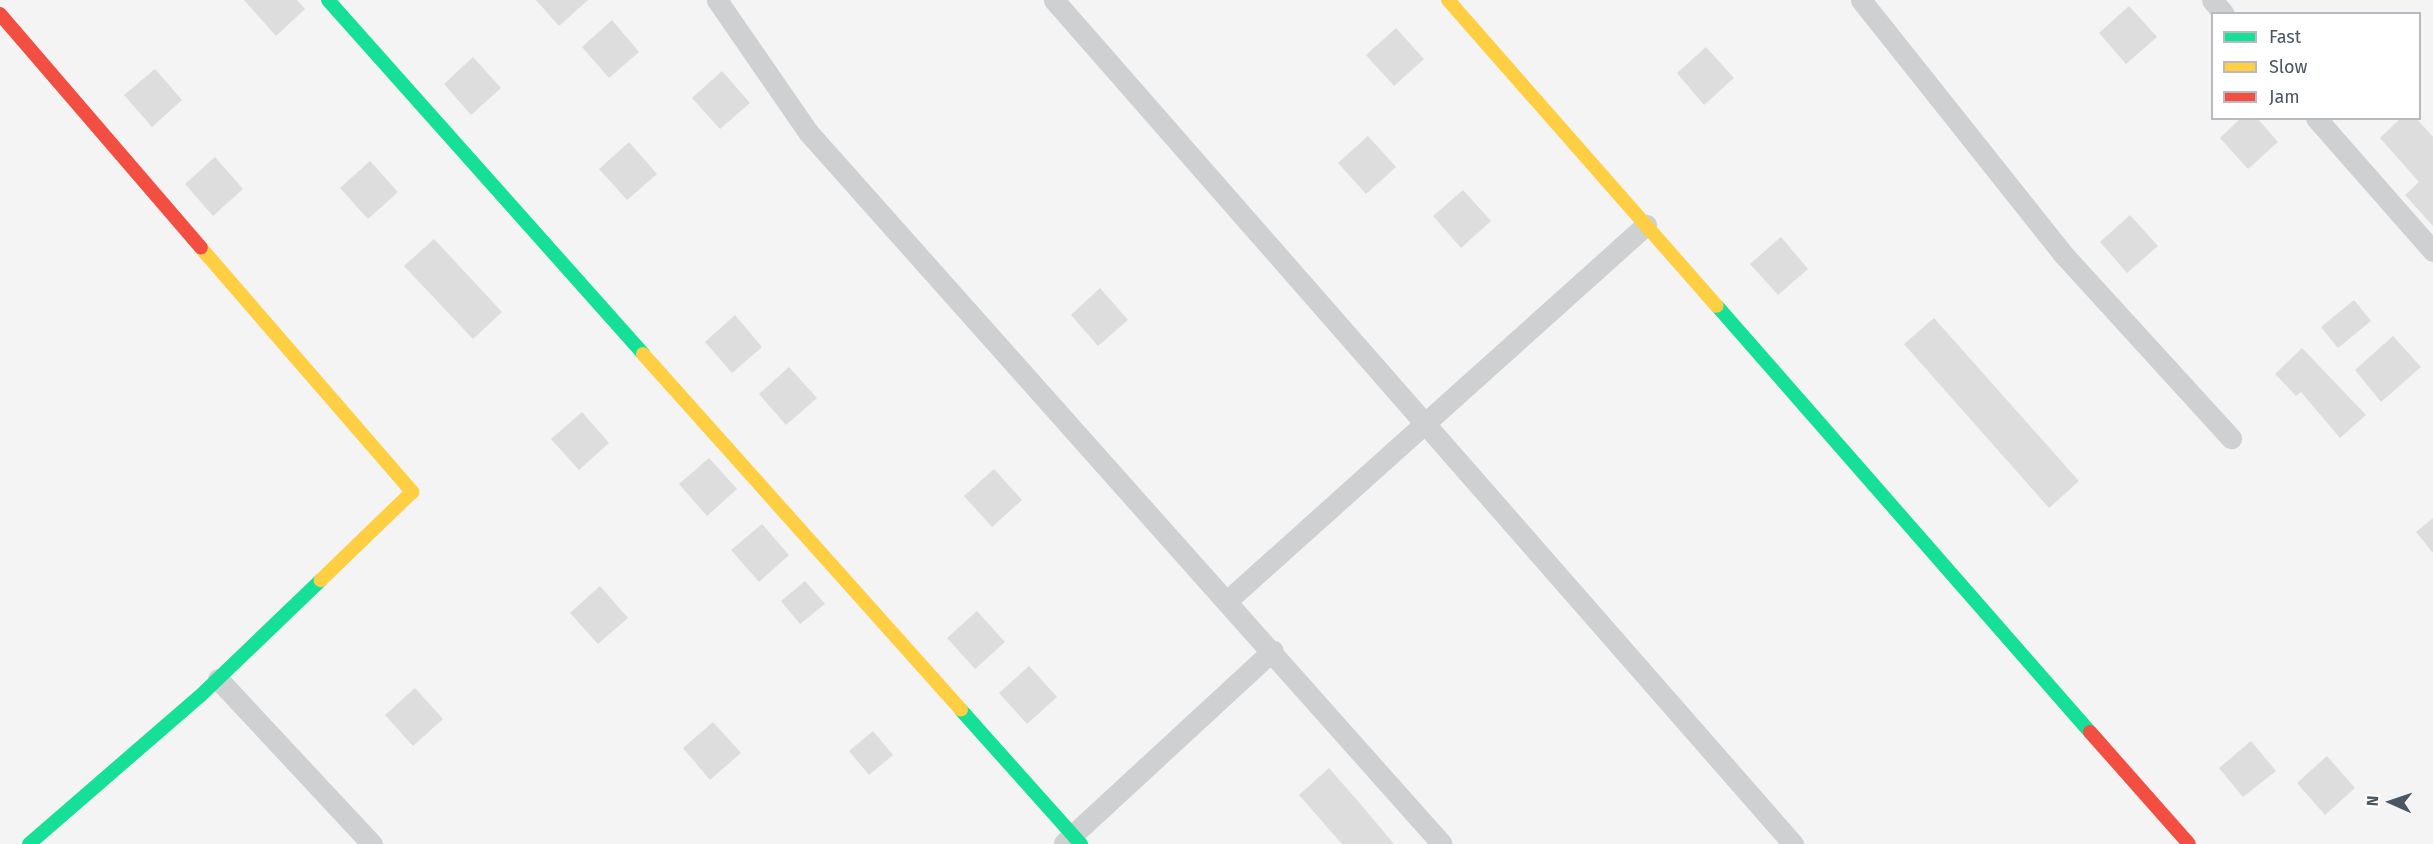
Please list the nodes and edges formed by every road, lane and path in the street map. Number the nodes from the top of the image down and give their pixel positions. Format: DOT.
graph roads {
  1 [pos="328,0"];
  2 [pos="717,0"];
  3 [pos="1054,0"];
  4 [pos="1448,0"];
  5 [pos="1861,0"];
  6 [pos="2212,0"];
  7 [pos="2221,12"];
  8 [pos="0,14"];
  9 [pos="2318,120"];
  10 [pos="1646,225"];
  11 [pos="2433,251"];
  12 [pos="1426,425"];
  13 [pos="2231,438"];
  14 [pos="1228,600"];
  15 [pos="1273,650"];
  16 [pos="218,679"];
  17 [pos="1072,841"];
  18 [pos="29,844"];
  19 [pos="372,844"];
  20 [pos="1442,844"];
  21 [pos="1793,844"];
  22 [pos="2189,844"];
  1 -- 17 [label="street"];
  2 -- 14 [label="street"];
  3 -- 12 [label="street"];
  4 -- 10 [label="street"];
  5 -- 13 [label="street"];
  6 -- 7 [label="street"];
  8 -- 16 [label="street"];
  9 -- 11 [label="street"];
  10 -- 12 [label="street"];
  10 -- 22 [label="street"];
  12 -- 14 [label="street"];
  12 -- 21 [label="street"];
  14 -- 15 [label="street"];
  15 -- 17 [label="street"];
  15 -- 20 [label="street"];
  16 -- 18 [label="street"];
  16 -- 19 [label="street"];
}
